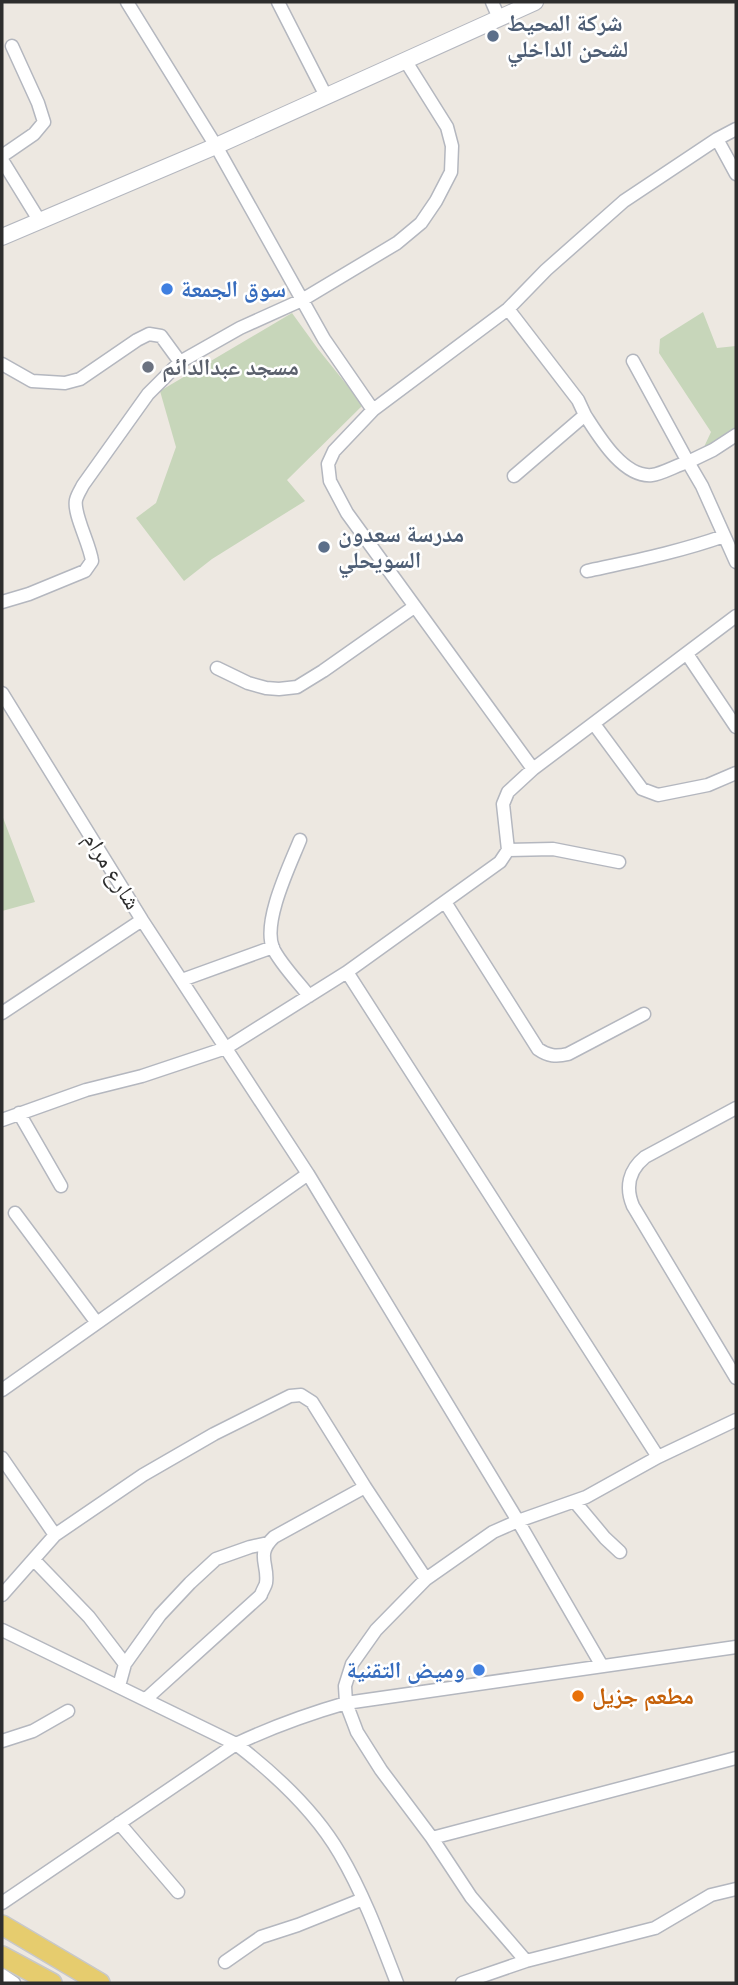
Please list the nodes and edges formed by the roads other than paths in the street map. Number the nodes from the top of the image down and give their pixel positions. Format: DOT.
graph roads {
  1 [pos="127,2"];
  2 [pos="278,2"];
  3 [pos="492,2"];
  4 [pos="535,2"];
  5 [pos="499,18"];
  6 [pos="12,46"];
  7 [pos="405,60"];
  8 [pos="326,96"];
  9 [pos="736,129"];
  10 [pos="717,139"];
  11 [pos="216,146"];
  12 [pos="2,158"];
  13 [pos="736,174"];
  14 [pos="39,220"];
  15 [pos="2,237"];
  16 [pos="302,300"];
  17 [pos="509,309"];
  18 [pos="633,361"];
  19 [pos="180,362"];
  20 [pos="2,364"];
  21 [pos="373,410"];
  22 [pos="585,415"];
  23 [pos="736,435"];
  24 [pos="688,463"];
  25 [pos="514,476"];
  26 [pos="724,536"];
  27 [pos="736,562"];
  28 [pos="587,571"];
  29 [pos="2,602"];
  30 [pos="414,607"];
  31 [pos="736,616"];
  32 [pos="687,654"];
  33 [pos="217,668"];
  34 [pos="2,693"];
  35 [pos="594,724"];
  36 [pos="736,727"];
  37 [pos="533,769"];
  38 [pos="736,774"];
  39 [pos="300,840"];
  40 [pos="508,849"];
  41 [pos="619,862"];
  42 [pos="445,902"];
  43 [pos="142,920"];
  44 [pos="272,947"];
  45 [pos="347,972"];
  46 [pos="181,980"];
  47 [pos="309,996"];
  48 [pos="2,1013"];
  49 [pos="645,1014"];
  50 [pos="226,1048"];
  51 [pos="736,1108"];
  52 [pos="19,1113"];
  53 [pos="2,1120"];
  54 [pos="308,1174"];
  55 [pos="61,1186"];
  56 [pos="15,1213"];
  57 [pos="97,1323"];
  58 [pos="736,1378"];
  59 [pos="2,1390"];
  60 [pos="736,1420"];
  61 [pos="658,1457"];
  62 [pos="2,1458"];
  63 [pos="365,1487"];
  64 [pos="575,1502"];
  65 [pos="518,1521"];
  66 [pos="55,1535"];
  67 [pos="268,1543"];
  68 [pos="620,1552"];
  69 [pos="34,1560"];
  70 [pos="426,1579"];
  71 [pos="2,1595"];
  72 [pos="2,1630"];
  73 [pos="736,1647"];
  74 [pos="125,1664"];
  75 [pos="602,1667"];
  76 [pos="119,1686"];
  77 [pos="146,1699"];
  78 [pos="346,1703"];
  79 [pos="68,1711"];
  80 [pos="2,1741"];
  81 [pos="236,1744"];
  82 [pos="736,1758"];
  83 [pos="119,1823"];
  84 [pos="432,1838"];
  85 [pos="736,1889"];
  86 [pos="178,1892"];
  87 [pos="363,1899"];
  88 [pos="2,1903"];
  89 [pos="2,1925"];
  90 [pos="2,1956"];
  91 [pos="526,1961"];
  92 [pos="225,1962"];
  93 [pos="2,1975"];
  94 [pos="14,1983"];
  95 [pos="52,1983"];
  96 [pos="100,1983"];
  97 [pos="397,1983"];
  98 [pos="462,1983"];
  1 -- 11 [label="street"];
  2 -- 8 [label="street"];
  3 -- 5 [label="street"];
  4 -- 5 [label="street"];
  5 -- 7 [label="street"];
  6 -- 12 [label="street"];
  7 -- 8 [label="street"];
  7 -- 16 [label="street"];
  8 -- 11 [label="street"];
  9 -- 10 [label="street"];
  10 -- 13 [label="street"];
  10 -- 17 [label="street"];
  11 -- 14 [label="street"];
  11 -- 16 [label="street"];
  12 -- 14 [label="street"];
  14 -- 15 [label="street"];
  16 -- 19 [label="street"];
  16 -- 21 [label="street"];
  17 -- 21 [label="street"];
  17 -- 22 [label="street"];
  18 -- 24 [label="street"];
  19 -- 20 [label="street"];
  19 -- 29 [label="street"];
  21 -- 30 [label="street"];
  22 -- 24 [label="street"];
  22 -- 25 [label="street"];
  23 -- 24 [label="street"];
  24 -- 26 [label="street"];
  26 -- 27 [label="street"];
  26 -- 28 [label="street"];
  30 -- 33 [label="street"];
  30 -- 37 [label="street"];
  31 -- 32 [label="street"];
  32 -- 35 [label="street"];
  32 -- 36 [label="street"];
  34 -- 43 [label="street, شارع مرام"];
  35 -- 37 [label="street"];
  35 -- 38 [label="street"];
  37 -- 40 [label="street"];
  39 -- 44 [label="street"];
  40 -- 41 [label="street"];
  40 -- 42 [label="street"];
  42 -- 45 [label="street"];
  42 -- 49 [label="street"];
  43 -- 46 [label="street, شارع مرام"];
  43 -- 48 [label="street"];
  44 -- 46 [label="street"];
  44 -- 47 [label="street"];
  45 -- 47 [label="street"];
  45 -- 61 [label="street"];
  46 -- 50 [label="street, شارع مرام"];
  47 -- 50 [label="street"];
  50 -- 52 [label="street"];
  50 -- 54 [label="street, شارع مرام"];
  51 -- 58 [label="street"];
  52 -- 53 [label="street"];
  52 -- 55 [label="street"];
  54 -- 57 [label="street"];
  54 -- 65 [label="street, شارع مرام"];
  56 -- 57 [label="street"];
  57 -- 59 [label="street"];
  60 -- 61 [label="street"];
  61 -- 64 [label="street"];
  62 -- 66 [label="street"];
  63 -- 66 [label="street"];
  63 -- 67 [label="street"];
  63 -- 70 [label="street"];
  64 -- 65 [label="street"];
  64 -- 68 [label="street"];
  65 -- 70 [label="street"];
  65 -- 75 [label="street, شارع مرام"];
  66 -- 69 [label="street"];
  67 -- 74 [label="street"];
  67 -- 77 [label="street"];
  69 -- 71 [label="street"];
  69 -- 74 [label="street"];
  70 -- 78 [label="street"];
  72 -- 76 [label="street"];
  73 -- 75 [label="street"];
  74 -- 76 [label="street"];
  75 -- 78 [label="street"];
  76 -- 77 [label="street"];
  77 -- 81 [label="street"];
  78 -- 81 [label="street"];
  78 -- 84 [label="street"];
  79 -- 80 [label="street"];
  81 -- 83 [label="street"];
  81 -- 87 [label="street"];
  82 -- 84 [label="street"];
  83 -- 86 [label="street"];
  83 -- 88 [label="street"];
  84 -- 91 [label="street"];
  85 -- 91 [label="street"];
  87 -- 92 [label="street"];
  87 -- 97 [label="street"];
  89 -- 96 [label="main road"];
  90 -- 95 [label="main road"];
  91 -- 98 [label="street"];
  93 -- 94 [label="street"];
}
